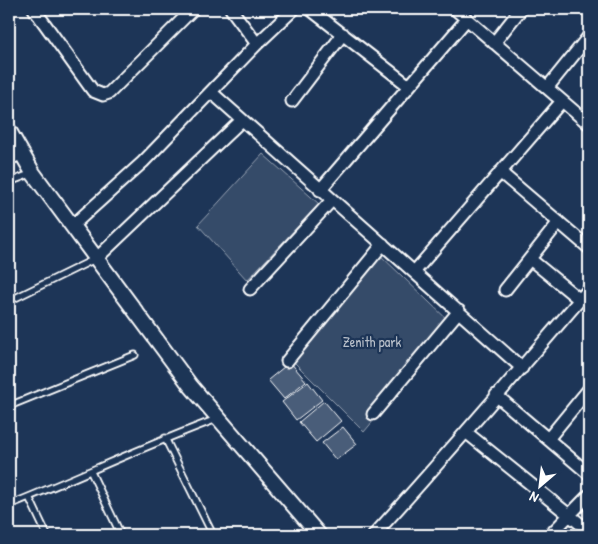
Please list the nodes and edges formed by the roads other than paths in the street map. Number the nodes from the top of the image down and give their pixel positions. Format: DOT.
graph roads {
  1 [pos="34,9"];
  2 [pos="193,9"];
  3 [pos="231,9"];
  4 [pos="294,9"];
  5 [pos="310,9"];
  6 [pos="455,9"];
  7 [pos="522,9"];
  8 [pos="467,19"];
  9 [pos="343,34"];
  10 [pos="589,36"];
  11 [pos="494,43"];
  12 [pos="256,44"];
  13 [pos="409,86"];
  14 [pos="547,88"];
  15 [pos="211,92"];
  16 [pos="292,101"];
  17 [pos="562,101"];
  18 [pos="242,120"];
  19 [pos="589,124"];
  20 [pos="9,130"];
  21 [pos="24,156"];
  22 [pos="9,162"];
  23 [pos="500,172"];
  24 [pos="33,173"];
  25 [pos="9,182"];
  26 [pos="320,190"];
  27 [pos="332,200"];
  28 [pos="559,222"];
  29 [pos="72,226"];
  30 [pos="383,244"];
  31 [pos="589,248"];
  32 [pos="97,258"];
  33 [pos="530,259"];
  34 [pos="415,271"];
  35 [pos="250,289"];
  36 [pos="589,289"];
  37 [pos="505,290"];
  38 [pos="580,300"];
  39 [pos="9,301"];
  40 [pos="459,311"];
  41 [pos="135,355"];
  42 [pos="287,361"];
  43 [pos="522,368"];
  44 [pos="589,389"];
  45 [pos="496,395"];
  46 [pos="9,406"];
  47 [pos="373,414"];
  48 [pos="217,418"];
  49 [pos="467,433"];
  50 [pos="165,438"];
  51 [pos="548,439"];
  52 [pos="91,472"];
  53 [pos="589,474"];
  54 [pos="589,495"];
  55 [pos="29,497"];
  56 [pos="9,505"];
  57 [pos="572,515"];
  58 [pos="589,531"];
  59 [pos="47,535"];
  60 [pos="121,535"];
  61 [pos="213,535"];
  62 [pos="319,535"];
  63 [pos="374,535"];
  64 [pos="550,535"];
  1 -- 2 [label="street"];
  3 -- 12 [label="street"];
  4 -- 12 [label="street"];
  5 -- 9 [label="street"];
  6 -- 8 [label="street"];
  7 -- 11 [label="street"];
  8 -- 11 [label="street"];
  8 -- 13 [label="street"];
  9 -- 13 [label="street"];
  9 -- 16 [label="street"];
  10 -- 14 [label="street"];
  11 -- 14 [label="street"];
  12 -- 15 [label="street"];
  13 -- 26 [label="street"];
  14 -- 17 [label="street"];
  15 -- 18 [label="street"];
  15 -- 29 [label="street"];
  17 -- 19 [label="street"];
  17 -- 23 [label="street"];
  18 -- 26 [label="street"];
  18 -- 32 [label="street"];
  20 -- 21 [label="street"];
  21 -- 22 [label="lane"];
  21 -- 24 [label="street"];
  23 -- 28 [label="street"];
  23 -- 34 [label="street"];
  24 -- 25 [label="lane"];
  24 -- 29 [label="street"];
  26 -- 27 [label="street"];
  27 -- 30 [label="street"];
  27 -- 35 [label="street"];
  28 -- 31 [label="street"];
  28 -- 33 [label="street"];
  29 -- 32 [label="street"];
  30 -- 34 [label="street"];
  30 -- 42 [label="street"];
  32 -- 39 [label="lane"];
  32 -- 48 [label="street"];
  33 -- 37 [label="street"];
  33 -- 38 [label="street"];
  34 -- 40 [label="street"];
  36 -- 38 [label="street"];
  38 -- 43 [label="street"];
  40 -- 43 [label="street"];
  40 -- 47 [label="street"];
  41 -- 46 [label="lane"];
  43 -- 45 [label="street"];
  44 -- 51 [label="street"];
  45 -- 49 [label="street"];
  45 -- 51 [label="street"];
  48 -- 50 [label="lane"];
  48 -- 62 [label="street"];
  49 -- 57 [label="street"];
  49 -- 63 [label="street"];
  50 -- 52 [label="lane"];
  50 -- 61 [label="lane"];
  51 -- 53 [label="street"];
  52 -- 55 [label="lane"];
  52 -- 60 [label="lane"];
  54 -- 57 [label="street"];
  55 -- 56 [label="lane"];
  55 -- 59 [label="lane"];
  57 -- 58 [label="street"];
  57 -- 64 [label="street"];
}
